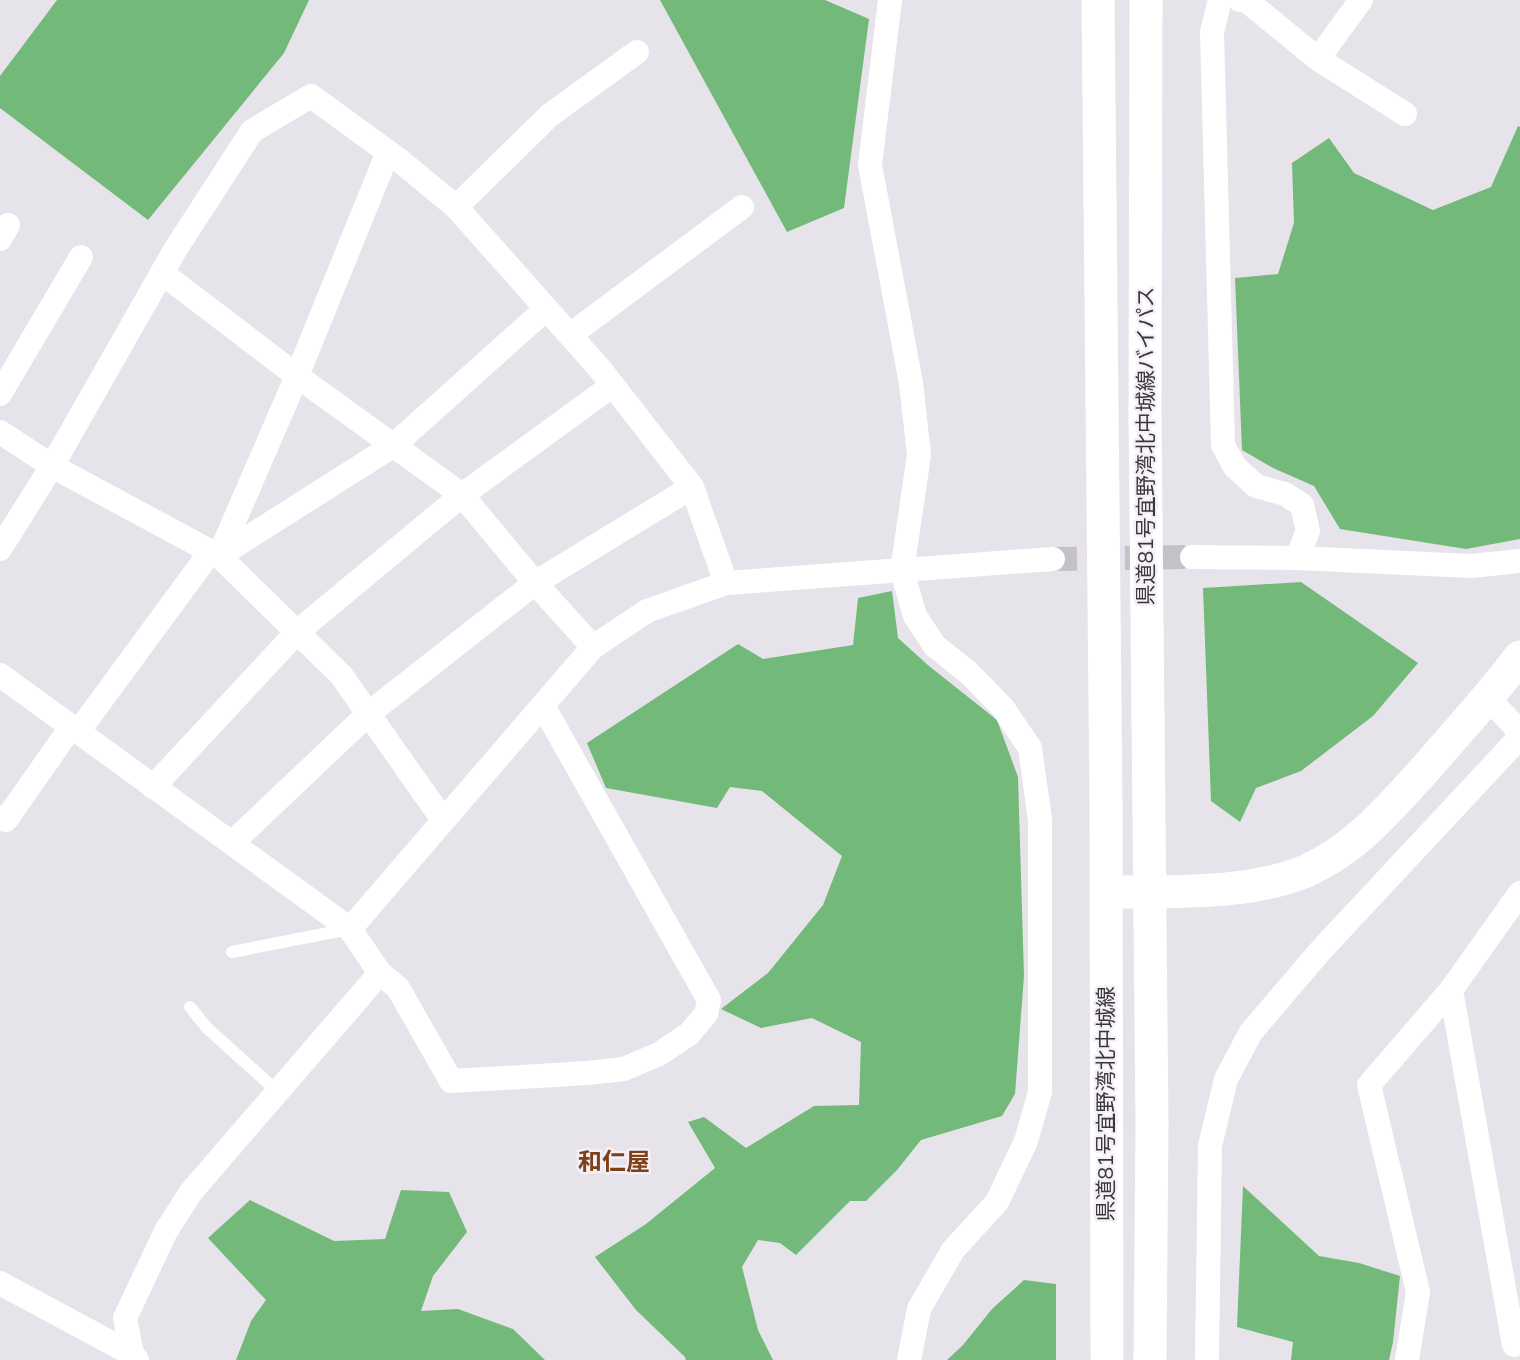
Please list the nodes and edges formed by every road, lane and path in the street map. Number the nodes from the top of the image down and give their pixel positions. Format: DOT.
graph roads {
  1 [pos="890,0"];
  2 [pos="1098,0"];
  3 [pos="1146,0"];
  4 [pos="1220,0"];
  5 [pos="1240,0"];
  6 [pos="1361,0"];
  7 [pos="636,52"];
  8 [pos="1318,59"];
  9 [pos="1405,114"];
  10 [pos="387,152"];
  11 [pos="456,207"];
  12 [pos="742,207"];
  13 [pos="81,257"];
  14 [pos="162,273"];
  15 [pos="546,309"];
  16 [pos="570,335"];
  17 [pos="297,376"];
  18 [pos="613,385"];
  19 [pos="0,394"];
  20 [pos="0,432"];
  21 [pos="394,445"];
  22 [pos="52,466"];
  23 [pos="692,487"];
  24 [pos="462,495"];
  25 [pos="0,549"];
  26 [pos="215,554"];
  27 [pos="1192,556"];
  28 [pos="1297,558"];
  29 [pos="1053,559"];
  30 [pos="1520,561"];
  31 [pos="902,571"];
  32 [pos="535,582"];
  33 [pos="726,583"];
  34 [pos="297,632"];
  35 [pos="593,647"];
  36 [pos="1520,657"];
  37 [pos="0,675"];
  38 [pos="1488,698"];
  39 [pos="543,706"];
  40 [pos="368,714"];
  41 [pos="74,729"];
  42 [pos="1520,732"];
  43 [pos="1520,737"];
  44 [pos="153,787"];
  45 [pos="0,817"];
  46 [pos="443,820"];
  47 [pos="231,843"];
  48 [pos="1106,892"];
  49 [pos="1149,892"];
  50 [pos="1520,893"];
  51 [pos="350,929"];
  52 [pos="232,952"];
  53 [pos="380,973"];
  54 [pos="1451,990"];
  55 [pos="190,1007"];
  56 [pos="277,1091"];
  57 [pos="0,1283"];
  58 [pos="1514,1345"];
  59 [pos="134,1357"];
  60 [pos="909,1360"];
  61 [pos="1107,1360"];
  62 [pos="1150,1360"];
  63 [pos="1207,1360"];
  64 [pos="1407,1360"];
  1 -- 31 [label="street"];
  2 -- 48 [label="main road, 県道81号宜野湾北中城線バイパス"];
  3 -- 49 [label="main road, 県道81号宜野湾北中城線バイパス"];
  4 -- 28 [label="street"];
  5 -- 8 [label="street"];
  6 -- 8 [label="street"];
  7 -- 11 [label="street"];
  8 -- 9 [label="street"];
  10 -- 11 [label="street"];
  10 -- 14 [label="street"];
  10 -- 17 [label="street"];
  11 -- 15 [label="street"];
  12 -- 16 [label="street"];
  13 -- 19 [label="street"];
  14 -- 17 [label="street"];
  14 -- 22 [label="street"];
  15 -- 16 [label="street"];
  15 -- 21 [label="street"];
  16 -- 18 [label="street"];
  17 -- 21 [label="street"];
  17 -- 26 [label="street"];
  18 -- 23 [label="street"];
  18 -- 24 [label="street"];
  20 -- 22 [label="street"];
  21 -- 24 [label="street"];
  21 -- 26 [label="street"];
  22 -- 25 [label="street"];
  22 -- 26 [label="street"];
  23 -- 32 [label="street"];
  23 -- 33 [label="street"];
  24 -- 32 [label="street"];
  24 -- 34 [label="street"];
  26 -- 34 [label="street"];
  26 -- 41 [label="street"];
  27 -- 28 [label="street"];
  28 -- 30 [label="street"];
  29 -- 31 [label="street"];
  31 -- 33 [label="street"];
  31 -- 60 [label="street"];
  32 -- 35 [label="street"];
  32 -- 40 [label="street"];
  33 -- 35 [label="street"];
  34 -- 40 [label="street"];
  34 -- 44 [label="street"];
  35 -- 39 [label="street"];
  36 -- 38 [label="main road"];
  37 -- 41 [label="street"];
  38 -- 42 [label="street"];
  38 -- 49 [label="main road"];
  39 -- 46 [label="street"];
  39 -- 53 [label="street"];
  40 -- 46 [label="street"];
  40 -- 47 [label="street"];
  41 -- 44 [label="street"];
  41 -- 45 [label="street"];
  43 -- 63 [label="street"];
  44 -- 47 [label="street"];
  46 -- 51 [label="street"];
  47 -- 51 [label="street"];
  48 -- 49 [label="main road"];
  48 -- 61 [label="main road, 県道81号宜野湾北中城線"];
  49 -- 62 [label="main road"];
  50 -- 54 [label="street"];
  51 -- 52 [label="lane"];
  51 -- 53 [label="street"];
  53 -- 56 [label="street"];
  54 -- 58 [label="street"];
  54 -- 64 [label="street"];
  55 -- 56 [label="lane"];
  56 -- 59 [label="street"];
  57 -- 59 [label="street"];
}
